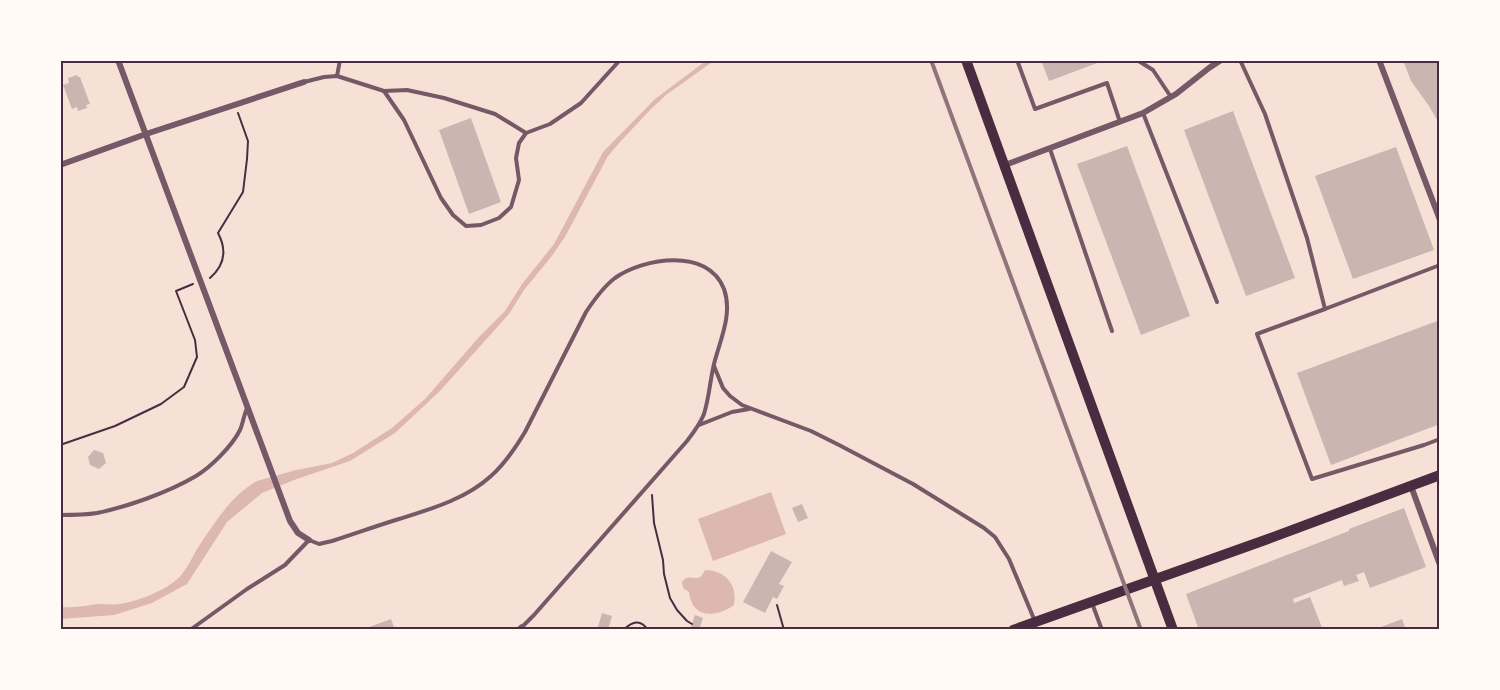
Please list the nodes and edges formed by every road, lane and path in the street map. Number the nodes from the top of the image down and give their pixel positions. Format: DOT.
graph roads {
  1 [pos="118,60"];
  2 [pos="340,60"];
  3 [pos="620,60"];
  4 [pos="966,60"];
  5 [pos="1017,60"];
  6 [pos="1137,60"];
  7 [pos="1221,60"];
  8 [pos="1240,60"];
  9 [pos="1379,60"];
  10 [pos="337,76"];
  11 [pos="304,82"];
  12 [pos="384,91"];
  13 [pos="1171,96"];
  14 [pos="1143,113"];
  15 [pos="241,122"];
  16 [pos="1121,123"];
  17 [pos="526,133"];
  18 [pos="146,134"];
  19 [pos="1050,149"];
  20 [pos="60,165"];
  21 [pos="1005,165"];
  22 [pos="1440,220"];
  23 [pos="1440,265"];
  24 [pos="209,278"];
  25 [pos="191,285"];
  26 [pos="1217,302"];
  27 [pos="1325,309"];
  28 [pos="1112,331"];
  29 [pos="714,365"];
  30 [pos="247,405"];
  31 [pos="752,409"];
  32 [pos="699,426"];
  33 [pos="1440,439"];
  34 [pos="60,445"];
  35 [pos="1440,475"];
  36 [pos="650,483"];
  37 [pos="1411,486"];
  38 [pos="60,515"];
  39 [pos="309,540"];
  40 [pos="1440,565"];
  41 [pos="1154,579"];
  42 [pos="1091,601"];
  43 [pos="777,605"];
  44 [pos="1035,622"];
  45 [pos="692,624"];
  46 [pos="520,629"];
  47 [pos="190,630"];
  48 [pos="623,630"];
  49 [pos="648,630"];
  50 [pos="784,630"];
  51 [pos="1013,630"];
  52 [pos="1102,630"];
  53 [pos="1173,630"];
  1 -- 18 [label="street"];
  2 -- 10 [label="lane"];
  3 -- 17 [label="lane"];
  4 -- 21 [label="main road"];
  5 -- 16 [label="lane"];
  6 -- 13 [label="lane"];
  7 -- 13 [label="street"];
  8 -- 27 [label="lane"];
  9 -- 22 [label="street"];
  10 -- 11 [label="lane"];
  10 -- 12 [label="lane"];
  11 -- 18 [label="street"];
  12 -- 17 [label="lane"];
  12 -- 17 [label="lane"];
  13 -- 14 [label="street"];
  14 -- 16 [label="street"];
  14 -- 26 [label="lane"];
  15 -- 24 [label="path"];
  16 -- 19 [label="street"];
  18 -- 20 [label="street"];
  18 -- 30 [label="street"];
  19 -- 21 [label="street"];
  19 -- 28 [label="lane"];
  21 -- 41 [label="main road"];
  23 -- 27 [label="lane"];
  25 -- 34 [label="path"];
  27 -- 33 [label="lane"];
  29 -- 31 [label="lane"];
  29 -- 32 [label="lane"];
  29 -- 39 [label="lane"];
  30 -- 38 [label="lane"];
  30 -- 39 [label="street"];
  31 -- 32 [label="lane"];
  31 -- 44 [label="lane"];
  32 -- 36 [label="lane"];
  35 -- 37 [label="main road"];
  36 -- 45 [label="path"];
  36 -- 46 [label="lane"];
  37 -- 40 [label="street"];
  37 -- 41 [label="main road"];
  39 -- 47 [label="lane"];
  41 -- 42 [label="main road"];
  41 -- 53 [label="main road"];
  42 -- 44 [label="main road"];
  42 -- 52 [label="lane"];
  43 -- 50 [label="path"];
  44 -- 51 [label="main road"];
  48 -- 49 [label="path"];
}
